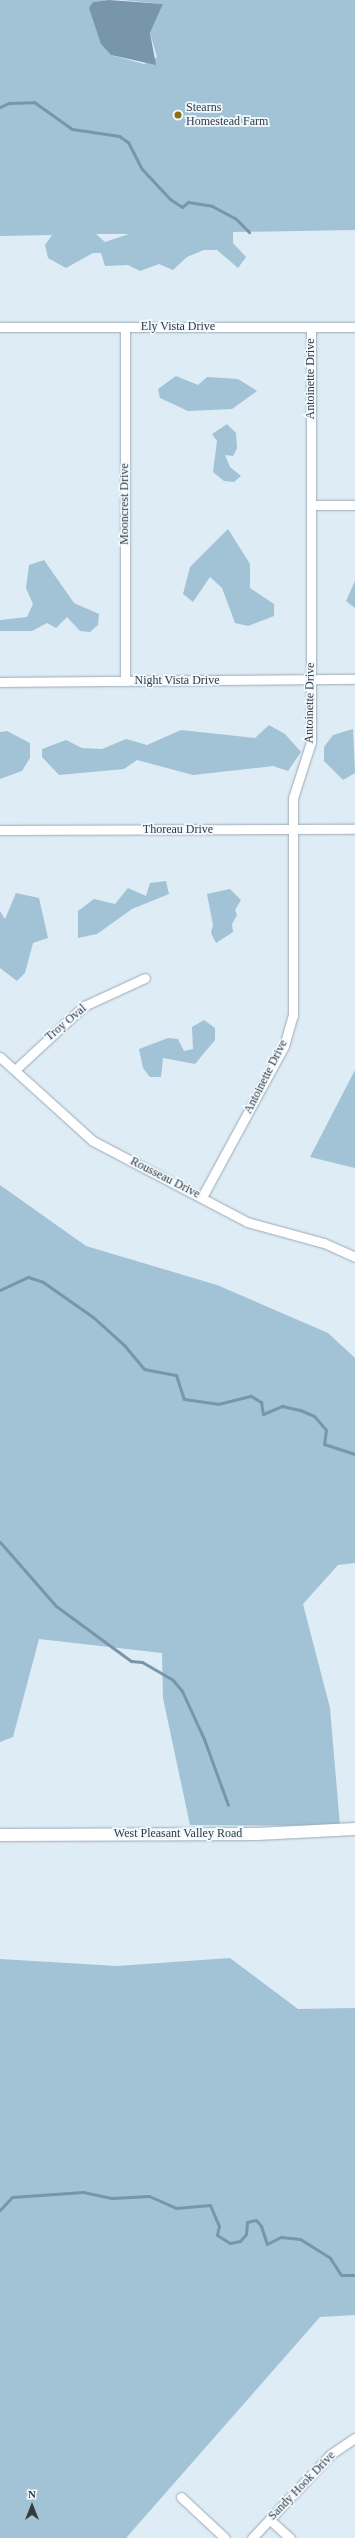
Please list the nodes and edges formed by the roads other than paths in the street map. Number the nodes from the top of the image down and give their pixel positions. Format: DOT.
graph roads {
  1 [pos="0,327"];
  2 [pos="125,327"];
  3 [pos="310,327"];
  4 [pos="355,327"];
  5 [pos="310,505"];
  6 [pos="355,505"];
  7 [pos="355,679"];
  8 [pos="310,680"];
  9 [pos="125,681"];
  10 [pos="0,682"];
  11 [pos="292,829"];
  12 [pos="355,829"];
  13 [pos="0,830"];
  14 [pos="145,978"];
  15 [pos="0,1057"];
  16 [pos="16,1069"];
  17 [pos="202,1198"];
  18 [pos="355,1257"];
  19 [pos="355,1829"];
  20 [pos="0,1835"];
  21 [pos="355,2438"];
  22 [pos="181,2497"];
  23 [pos="270,2520"];
  24 [pos="225,2538"];
  25 [pos="252,2538"];
  26 [pos="290,2538"];
  1 -- 2 [label="street, Ely Vista Drive"];
  2 -- 3 [label="street, Ely Vista Drive"];
  2 -- 9 [label="street, Mooncrest Drive"];
  3 -- 4 [label="street, Ely Vista Drive"];
  3 -- 5 [label="street, Antoinette Drive"];
  5 -- 6 [label="street"];
  5 -- 8 [label="street, Antoinette Drive"];
  7 -- 8 [label="street, Night Vista Drive"];
  8 -- 9 [label="street, Night Vista Drive"];
  8 -- 11 [label="street, Antoinette Drive"];
  9 -- 10 [label="street, Night Vista Drive"];
  11 -- 12 [label="street, Thoreau Drive"];
  11 -- 13 [label="street, Thoreau Drive"];
  11 -- 17 [label="street, Antoinette Drive"];
  14 -- 16 [label="street, Troy Oval"];
  15 -- 16 [label="street, Rousseau Drive"];
  16 -- 17 [label="street, Rousseau Drive"];
  17 -- 18 [label="street, Rousseau Drive"];
  19 -- 20 [label="main road, West Pleasant Valley Road"];
  21 -- 23 [label="street, Sandy Hook Drive"];
  22 -- 24 [label="street"];
  23 -- 25 [label="street, Sandy Hook Drive"];
  23 -- 26 [label="street"];
}
